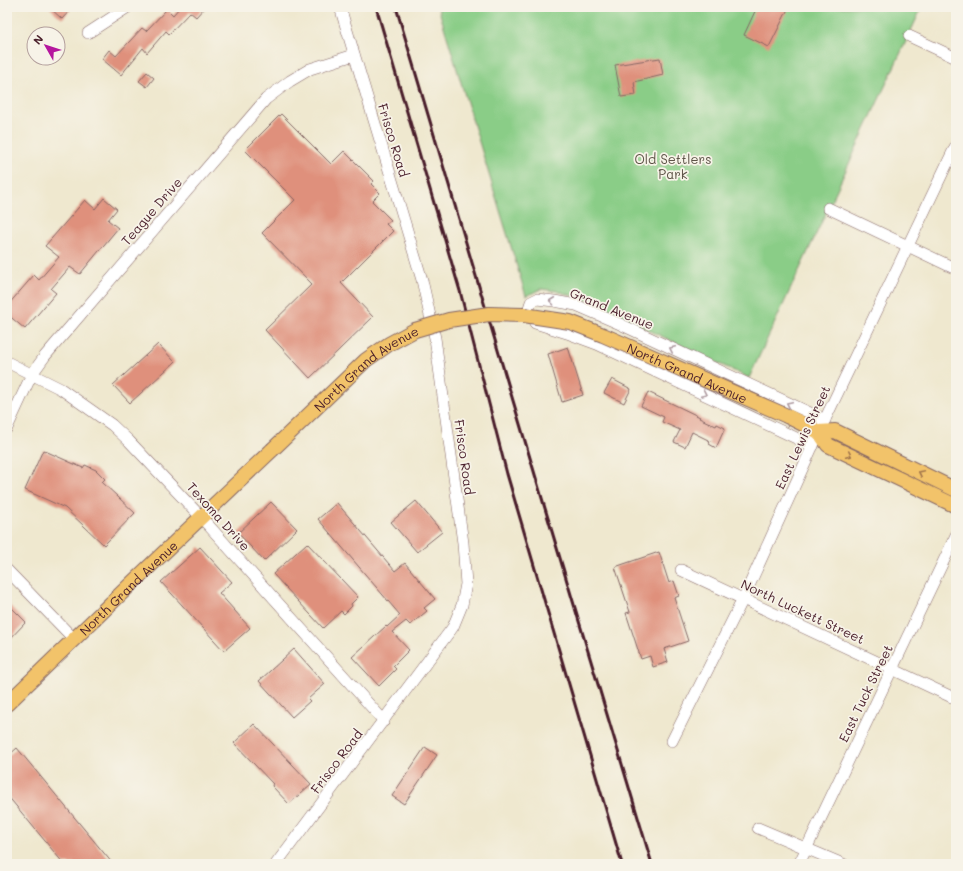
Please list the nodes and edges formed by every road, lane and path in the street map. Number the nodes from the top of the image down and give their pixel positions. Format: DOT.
graph roads {
  1 [pos="128,7"];
  2 [pos="340,7"];
  3 [pos="88,33"];
  4 [pos="909,36"];
  5 [pos="354,55"];
  6 [pos="956,58"];
  7 [pos="956,145"];
  8 [pos="828,208"];
  9 [pos="908,246"];
  10 [pos="956,269"];
  11 [pos="7,362"];
  12 [pos="32,374"];
  13 [pos="822,426"];
  14 [pos="7,428"];
  15 [pos="813,446"];
  16 [pos="956,490"];
  17 [pos="956,506"];
  18 [pos="201,517"];
  19 [pos="956,535"];
  20 [pos="7,570"];
  21 [pos="682,570"];
  22 [pos="743,599"];
  23 [pos="74,639"];
  24 [pos="892,669"];
  25 [pos="956,699"];
  26 [pos="7,704"];
  27 [pos="384,721"];
  28 [pos="672,741"];
  29 [pos="758,828"];
  30 [pos="806,848"];
  31 [pos="276,864"];
  32 [pos="799,864"];
  33 [pos="842,864"];
  1 -- 3 [label="street"];
  2 -- 5 [label="street, Frisco Road"];
  4 -- 6 [label="street"];
  5 -- 12 [label="street, Teague Drive"];
  5 -- 27 [label="street, Frisco Road"];
  7 -- 9 [label="street, East Lewis Street"];
  8 -- 9 [label="street"];
  9 -- 10 [label="street"];
  9 -- 13 [label="street, East Lewis Street"];
  11 -- 12 [label="street, Texoma Drive"];
  12 -- 14 [label="street, Teague Drive"];
  12 -- 18 [label="street, Texoma Drive"];
  13 -- 15 [label="street, East Lewis Street"];
  13 -- 15 [label="street, Grand Avenue, one-way"];
  16 -- 13 [label="main road, North Grand Avenue, one-way"];
  13 -- 17 [label="main road, North Grand Avenue, one-way"];
  13 -- 18 [label="main road, North Grand Avenue, bridge"];
  15 -- 22 [label="street, East Lewis Street"];
  18 -- 23 [label="main road, North Grand Avenue"];
  18 -- 27 [label="street, Texoma Drive"];
  19 -- 24 [label="street, East Tuck Street"];
  20 -- 23 [label="street"];
  21 -- 22 [label="street, North Luckett Street"];
  22 -- 24 [label="street, North Luckett Street"];
  22 -- 28 [label="street, East Lewis Street"];
  23 -- 26 [label="main road, North Grand Avenue"];
  24 -- 25 [label="street, North Luckett Street"];
  24 -- 30 [label="street, East Tuck Street"];
  27 -- 31 [label="street, Frisco Road"];
  29 -- 30 [label="street"];
  30 -- 32 [label="street, East Tuck Street"];
  30 -- 33 [label="street"];
}
